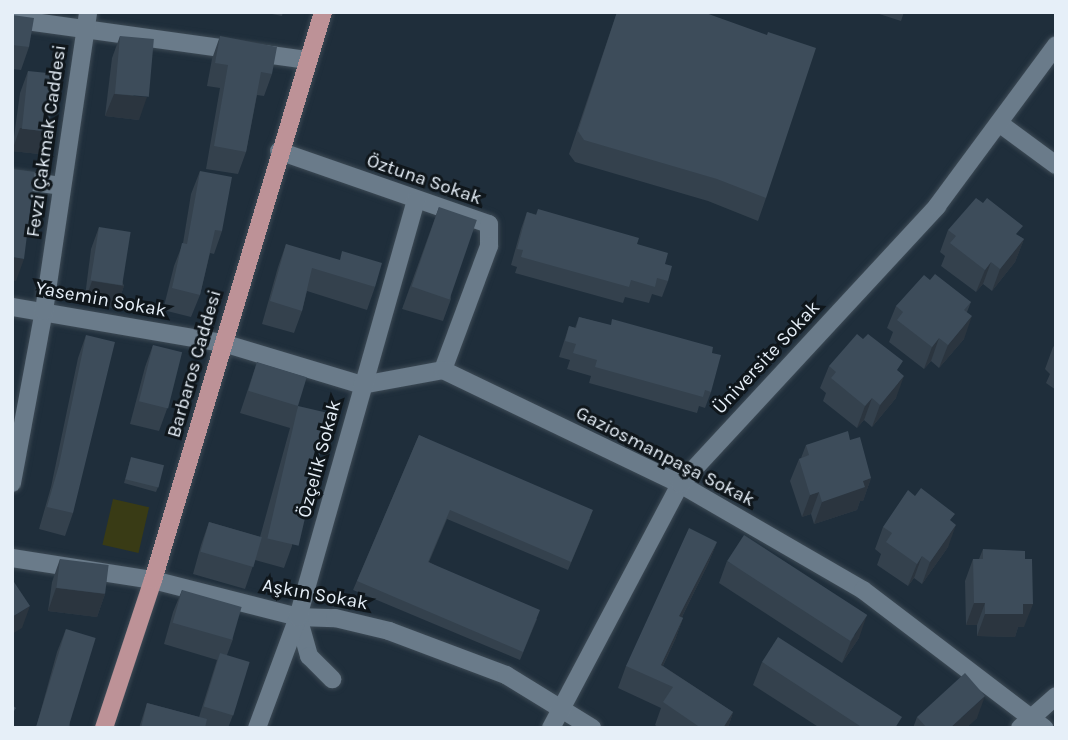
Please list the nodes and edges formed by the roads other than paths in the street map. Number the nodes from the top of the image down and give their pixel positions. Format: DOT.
graph roads {
  1 [pos="323,12"];
  2 [pos="12,19"];
  3 [pos="86,21"];
  4 [pos="1056,45"];
  5 [pos="308,60"];
  6 [pos="999,123"];
  7 [pos="279,151"];
  8 [pos="1056,165"];
  9 [pos="12,179"];
  10 [pos="61,186"];
  11 [pos="416,199"];
  12 [pos="12,307"];
  13 [pos="44,311"];
  14 [pos="223,343"];
  15 [pos="443,370"];
  16 [pos="362,385"];
  17 [pos="12,483"];
  18 [pos="680,484"];
  19 [pos="12,558"];
  20 [pos="153,580"];
  21 [pos="298,617"];
  22 [pos="332,679"];
  23 [pos="1056,696"];
  24 [pos="562,710"];
  25 [pos="1032,724"];
  26 [pos="104,728"];
  27 [pos="257,728"];
  28 [pos="551,728"];
  29 [pos="592,728"];
  1 -- 5 [label="main road, Barbaros Caddesi"];
  2 -- 3 [label="street"];
  3 -- 5 [label="street"];
  3 -- 10 [label="street, Fevzi Çakmak Caddesi"];
  4 -- 6 [label="street, Üniversite Sokak"];
  5 -- 7 [label="main road, Barbaros Caddesi"];
  6 -- 8 [label="street"];
  6 -- 18 [label="street, Üniversite Sokak"];
  7 -- 11 [label="street, Öztuna Sokak"];
  7 -- 14 [label="main road, Barbaros Caddesi"];
  9 -- 10 [label="street"];
  10 -- 13 [label="street, Fevzi Çakmak Caddesi"];
  11 -- 15 [label="street, Öztuna Sokak"];
  11 -- 16 [label="street, Özçelik Sokak"];
  12 -- 13 [label="street, Yasemin Sokak"];
  13 -- 14 [label="street, Yasemin Sokak"];
  13 -- 17 [label="street, Fevzi Çakmak Caddesi"];
  14 -- 16 [label="street"];
  14 -- 20 [label="main road, Barbaros Caddesi"];
  15 -- 16 [label="street"];
  15 -- 18 [label="street, Gaziosmanpaşa Sokak"];
  16 -- 21 [label="street, Özçelik Sokak"];
  18 -- 24 [label="street, Üniversite Sokak"];
  18 -- 25 [label="street, Gaziosmanpaşa Sokak"];
  19 -- 20 [label="street, Aşkın Sokak"];
  20 -- 21 [label="street, Aşkın Sokak"];
  20 -- 26 [label="main road, Barbaros Caddesi"];
  21 -- 22 [label="street"];
  21 -- 24 [label="street, Aşkın Sokak"];
  21 -- 27 [label="street, Özçelik Sokak"];
  23 -- 25 [label="street"];
  24 -- 28 [label="street, Üniversite Sokak"];
  24 -- 29 [label="street, Aşkın Sokak"];
}
